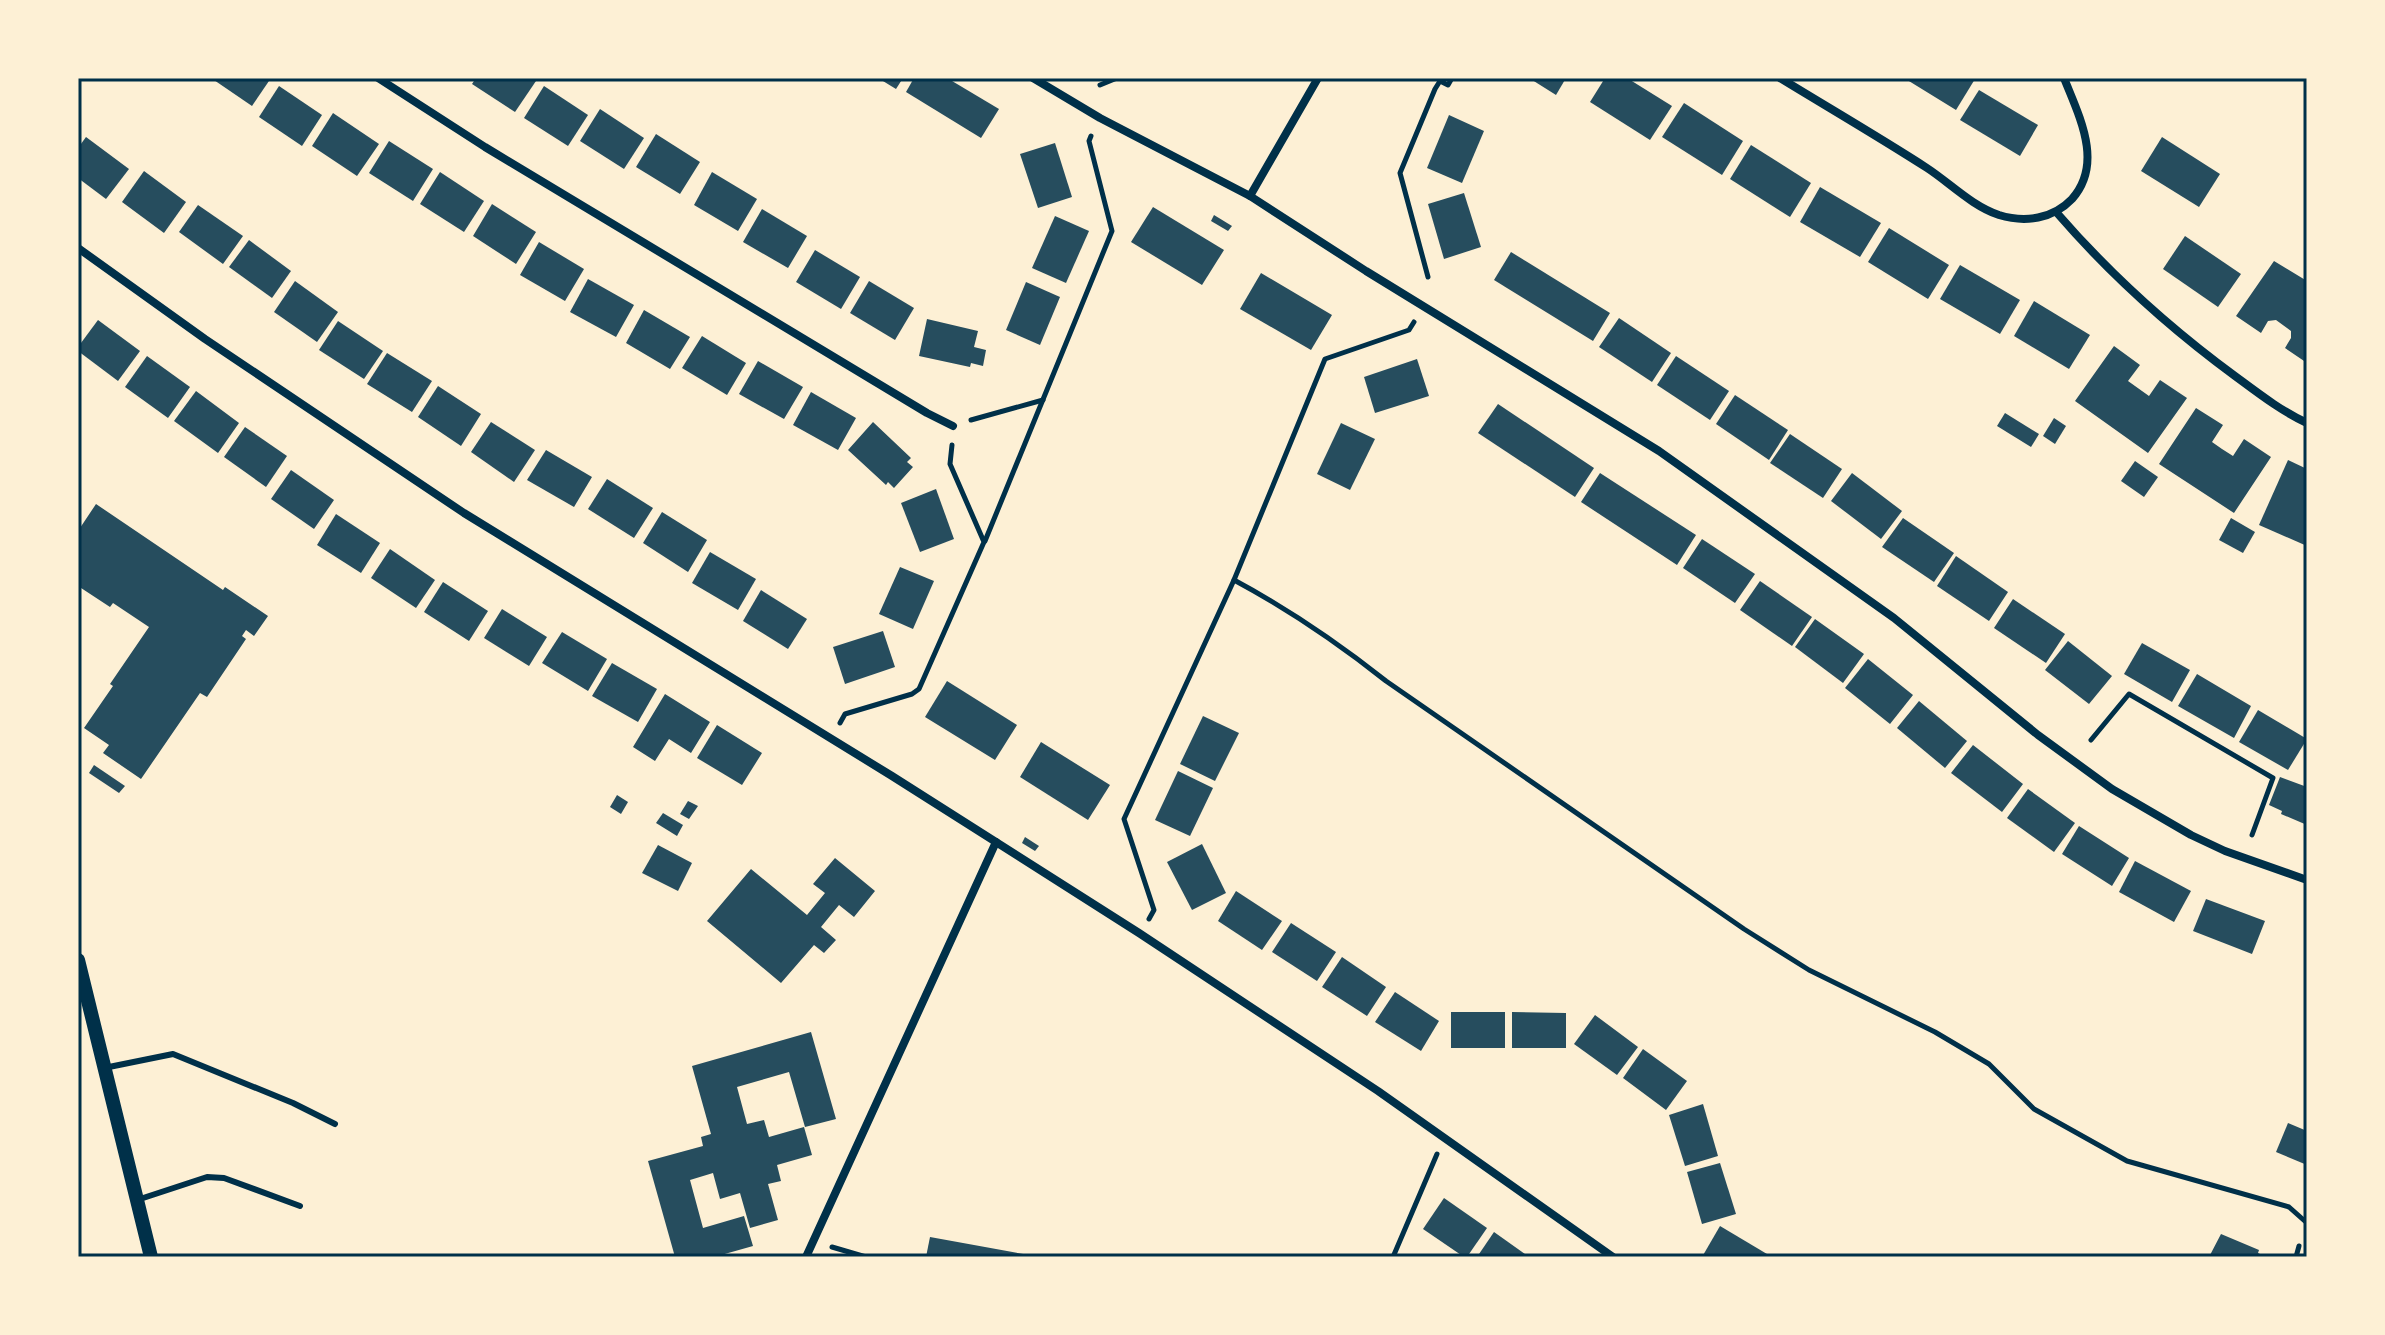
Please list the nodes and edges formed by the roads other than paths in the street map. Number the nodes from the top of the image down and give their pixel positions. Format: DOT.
graph roads {
  1 [pos="378,78"];
  2 [pos="1033,78"];
  3 [pos="1318,78"];
  4 [pos="1780,78"];
  5 [pos="2064,78"];
  6 [pos="1250,196"];
  7 [pos="2057,213"];
  8 [pos="78,248"];
  9 [pos="2307,423"];
  10 [pos="953,426"];
  11 [pos="996,842"];
  12 [pos="2307,880"];
  13 [pos="78,960"];
  14 [pos="83,1004"];
  15 [pos="104,1068"];
  16 [pos="335,1124"];
  17 [pos="137,1200"];
  18 [pos="300,1206"];
  19 [pos="151,1257"];
  20 [pos="806,1257"];
  21 [pos="1613,1257"];
  1 -- 10 [label="street"];
  2 -- 6 [label="street"];
  3 -- 6 [label="street"];
  4 -- 7 [label="street"];
  5 -- 7 [label="street"];
  6 -- 12 [label="street"];
  7 -- 9 [label="street"];
  8 -- 11 [label="street"];
  11 -- 20 [label="street"];
  11 -- 21 [label="street"];
  13 -- 14 [label="street"];
  14 -- 15 [label="street"];
  15 -- 16 [label="lane"];
  15 -- 17 [label="street"];
  17 -- 18 [label="lane"];
  17 -- 19 [label="street"];
}
